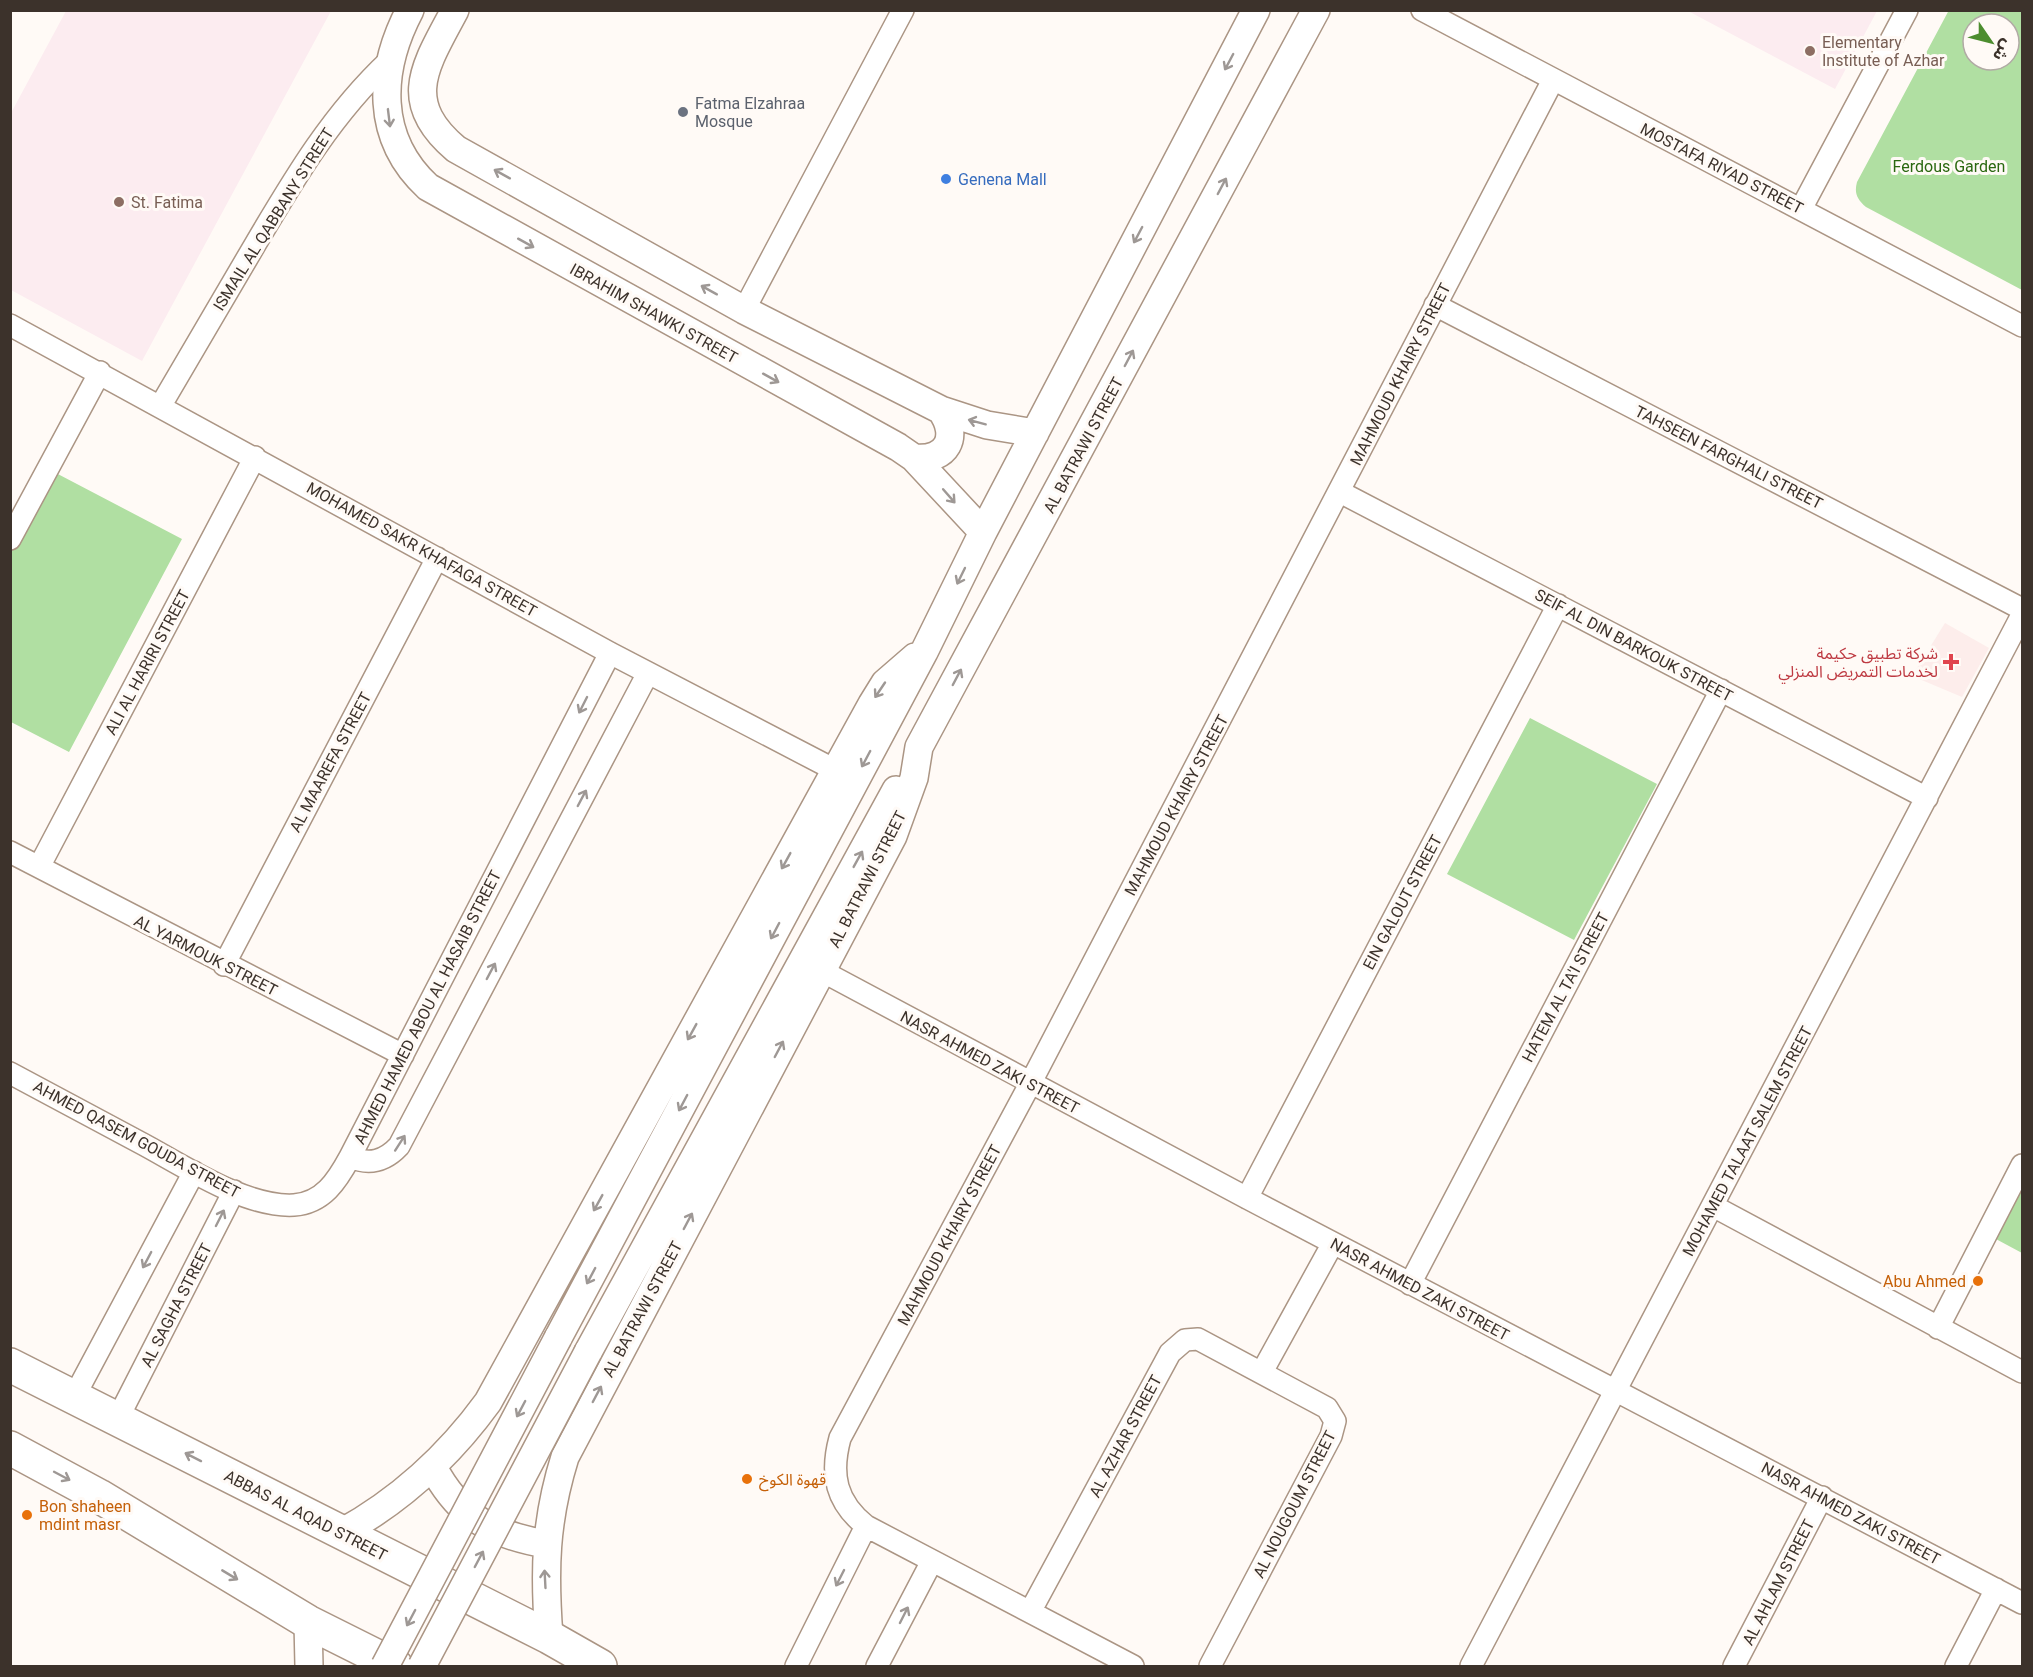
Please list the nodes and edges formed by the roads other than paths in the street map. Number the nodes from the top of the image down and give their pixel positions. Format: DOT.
graph roads {
  1 [pos="410,10"];
  2 [pos="455,10"];
  3 [pos="903,10"];
  4 [pos="1256,10"];
  5 [pos="1316,10"];
  6 [pos="1422,10"];
  7 [pos="1907,10"];
  8 [pos="390,60"];
  9 [pos="1553,80"];
  10 [pos="1801,209"];
  11 [pos="1435,305"];
  12 [pos="744,310"];
  13 [pos="10,325"];
  14 [pos="2022,326"];
  15 [pos="100,372"];
  16 [pos="161,405"];
  17 [pos="941,411"];
  18 [pos="1035,433"];
  19 [pos="255,457"];
  20 [pos="914,458"];
  21 [pos="1340,492"];
  22 [pos="983,532"];
  23 [pos="10,539"];
  24 [pos="437,558"];
  25 [pos="1558,605"];
  26 [pos="2022,609"];
  27 [pos="2022,615"];
  28 [pos="924,652"];
  29 [pos="610,653"];
  30 [pos="648,673"];
  31 [pos="1721,690"];
  32 [pos="919,747"];
  33 [pos="835,770"];
  34 [pos="1927,798"];
  35 [pos="10,852"];
  36 [pos="39,867"];
  37 [pos="224,965"];
  38 [pos="820,970"];
  39 [pos="403,1056"];
  40 [pos="10,1073"];
  41 [pos="1030,1084"];
  42 [pos="350,1157"];
  43 [pos="2022,1165"];
  44 [pos="194,1172"];
  45 [pos="234,1191"];
  46 [pos="1247,1198"];
  47 [pos="1713,1206"];
  48 [pos="1333,1243"];
  49 [pos="1410,1284"];
  50 [pos="1938,1328"];
  51 [pos="10,1365"];
  52 [pos="1263,1372"];
  53 [pos="2022,1372"];
  54 [pos="1615,1392"];
  55 [pos="74,1397"];
  56 [pos="117,1420"];
  57 [pos="10,1448"];
  58 [pos="434,1467"];
  59 [pos="1822,1497"];
  60 [pos="866,1526"];
  61 [pos="341,1533"];
  62 [pos="546,1544"];
  63 [pos="932,1561"];
  64 [pos="1996,1589"];
  65 [pos="2022,1603"];
  66 [pos="1030,1612"];
  67 [pos="308,1622"];
  68 [pos="549,1637"];
  69 [pos="309,1666"];
  70 [pos="385,1666"];
  71 [pos="396,1666"];
  72 [pos="422,1666"];
  73 [pos="600,1666"];
  74 [pos="796,1666"];
  75 [pos="877,1666"];
  76 [pos="1132,1666"];
  77 [pos="1210,1666"];
  78 [pos="1471,1666"];
  79 [pos="1734,1666"];
  80 [pos="1956,1666"];
  1 -- 8 [label="street, ISMAIL AL QABBANY STREET"];
  12 -- 2 [label="street, one-way"];
  3 -- 12 [label="street"];
  4 -- 18 [label="street, one-way"];
  32 -- 5 [label="street, AL BATRAWI STREET, one-way"];
  6 -- 9 [label="street, MOSTAFA RIYAD STREET"];
  7 -- 10 [label="street"];
  8 -- 16 [label="street, ISMAIL AL QABBANY STREET"];
  8 -- 20 [label="street, IBRAHIM SHAWKI STREET, one-way"];
  9 -- 10 [label="street, MOSTAFA RIYAD STREET"];
  9 -- 11 [label="street, MAHMOUD KHAIRY STREET"];
  10 -- 14 [label="street, MOSTAFA RIYAD STREET"];
  11 -- 21 [label="street, MAHMOUD KHAIRY STREET"];
  11 -- 26 [label="street, TAHSEEN FARGHALI STREET"];
  12 -- 17 [label="street"];
  13 -- 15 [label="street, MOHAMED SAKR KHAFAGA STREET"];
  15 -- 16 [label="street, MOHAMED SAKR KHAFAGA STREET"];
  15 -- 23 [label="street"];
  16 -- 19 [label="street, MOHAMED SAKR KHAFAGA STREET"];
  18 -- 17 [label="street, one-way"];
  17 -- 20 [label="street"];
  18 -- 22 [label="street"];
  19 -- 24 [label="street, MOHAMED SAKR KHAFAGA STREET"];
  19 -- 36 [label="street, ALI AL HARIRI STREET"];
  20 -- 22 [label="street, IBRAHIM SHAWKI STREET, one-way"];
  21 -- 25 [label="street, SEIF AL DIN BARKOUK STREET"];
  21 -- 41 [label="street, MAHMOUD KHAIRY STREET"];
  22 -- 28 [label="street, one-way"];
  24 -- 29 [label="street, MOHAMED SAKR KHAFAGA STREET"];
  24 -- 37 [label="street, AL MAAREFA STREET"];
  25 -- 31 [label="street, SEIF AL DIN BARKOUK STREET"];
  25 -- 46 [label="street, EIN GALOUT STREET"];
  27 -- 34 [label="street, MOHAMED TALAAT SALEM STREET"];
  28 -- 33 [label="street, one-way"];
  28 -- 70 [label="street, one-way, bridge"];
  29 -- 30 [label="street, MOHAMED SAKR KHAFAGA STREET"];
  29 -- 39 [label="street, AHMED HAMED ABOU AL HASAIB STREET, one-way"];
  30 -- 33 [label="street, MOHAMED SAKR KHAFAGA STREET"];
  42 -- 30 [label="street, AHMED HAMED ABOU AL HASAIB STREET, one-way"];
  31 -- 34 [label="street, SEIF AL DIN BARKOUK STREET"];
  31 -- 49 [label="street, HATEM AL TA'I STREET"];
  32 -- 38 [label="street, AL BATRAWI STREET"];
  72 -- 32 [label="street, one-way, bridge"];
  33 -- 58 [label="street, one-way"];
  34 -- 47 [label="street, MOHAMED TALAAT SALEM STREET"];
  35 -- 36 [label="street, AL YARMOUK STREET"];
  36 -- 37 [label="street, AL YARMOUK STREET"];
  37 -- 39 [label="street, AL YARMOUK STREET"];
  38 -- 41 [label="street, NASR AHMED ZAKI STREET"];
  62 -- 38 [label="street, AL BATRAWI STREET, one-way"];
  39 -- 42 [label="street, AHMED HAMED ABOU AL HASAIB STREET"];
  40 -- 44 [label="street, AHMED QASEM GOUDA STREET"];
  41 -- 46 [label="street, NASR AHMED ZAKI STREET"];
  41 -- 60 [label="street, MAHMOUD KHAIRY STREET"];
  42 -- 45 [label="street, AHMED QASEM GOUDA STREET"];
  43 -- 50 [label="street"];
  44 -- 45 [label="street, AHMED QASEM GOUDA STREET"];
  44 -- 55 [label="street, one-way"];
  56 -- 45 [label="street, AL SAGHA STREET, one-way"];
  46 -- 48 [label="street, NASR AHMED ZAKI STREET"];
  47 -- 50 [label="street"];
  47 -- 54 [label="street, MOHAMED TALAAT SALEM STREET"];
  48 -- 49 [label="street, NASR AHMED ZAKI STREET"];
  48 -- 52 [label="street"];
  49 -- 54 [label="street, NASR AHMED ZAKI STREET"];
  50 -- 53 [label="street"];
  51 -- 55 [label="main road, ABBAS AL AQAD STREET"];
  52 -- 66 [label="street, AL AZHAR STREET"];
  52 -- 77 [label="street, AL NOUGOUM STREET"];
  54 -- 59 [label="street, NASR AHMED ZAKI STREET"];
  54 -- 78 [label="street, MOHAMED TALAAT SALEM STREET"];
  55 -- 56 [label="main road, ABBAS AL AQAD STREET"];
  61 -- 56 [label="main road, ABBAS AL AQAD STREET, one-way"];
  57 -- 67 [label="main road, one-way"];
  58 -- 61 [label="street"];
  58 -- 62 [label="street"];
  59 -- 64 [label="street, NASR AHMED ZAKI STREET"];
  59 -- 79 [label="street, AL AHLAM STREET"];
  60 -- 63 [label="street, MAHMOUD KHAIRY STREET"];
  60 -- 74 [label="street, one-way"];
  61 -- 68 [label="main road, ABBAS AL AQAD STREET"];
  68 -- 62 [label="street, AL BATRAWI STREET, one-way"];
  63 -- 66 [label="street, MAHMOUD KHAIRY STREET"];
  75 -- 63 [label="street, one-way"];
  64 -- 65 [label="street, NASR AHMED ZAKI STREET"];
  64 -- 80 [label="street"];
  66 -- 76 [label="street, MAHMOUD KHAIRY STREET"];
  67 -- 69 [label="street"];
  67 -- 71 [label="main road"];
  68 -- 73 [label="main road, ABBAS AL AQAD STREET"];
}
